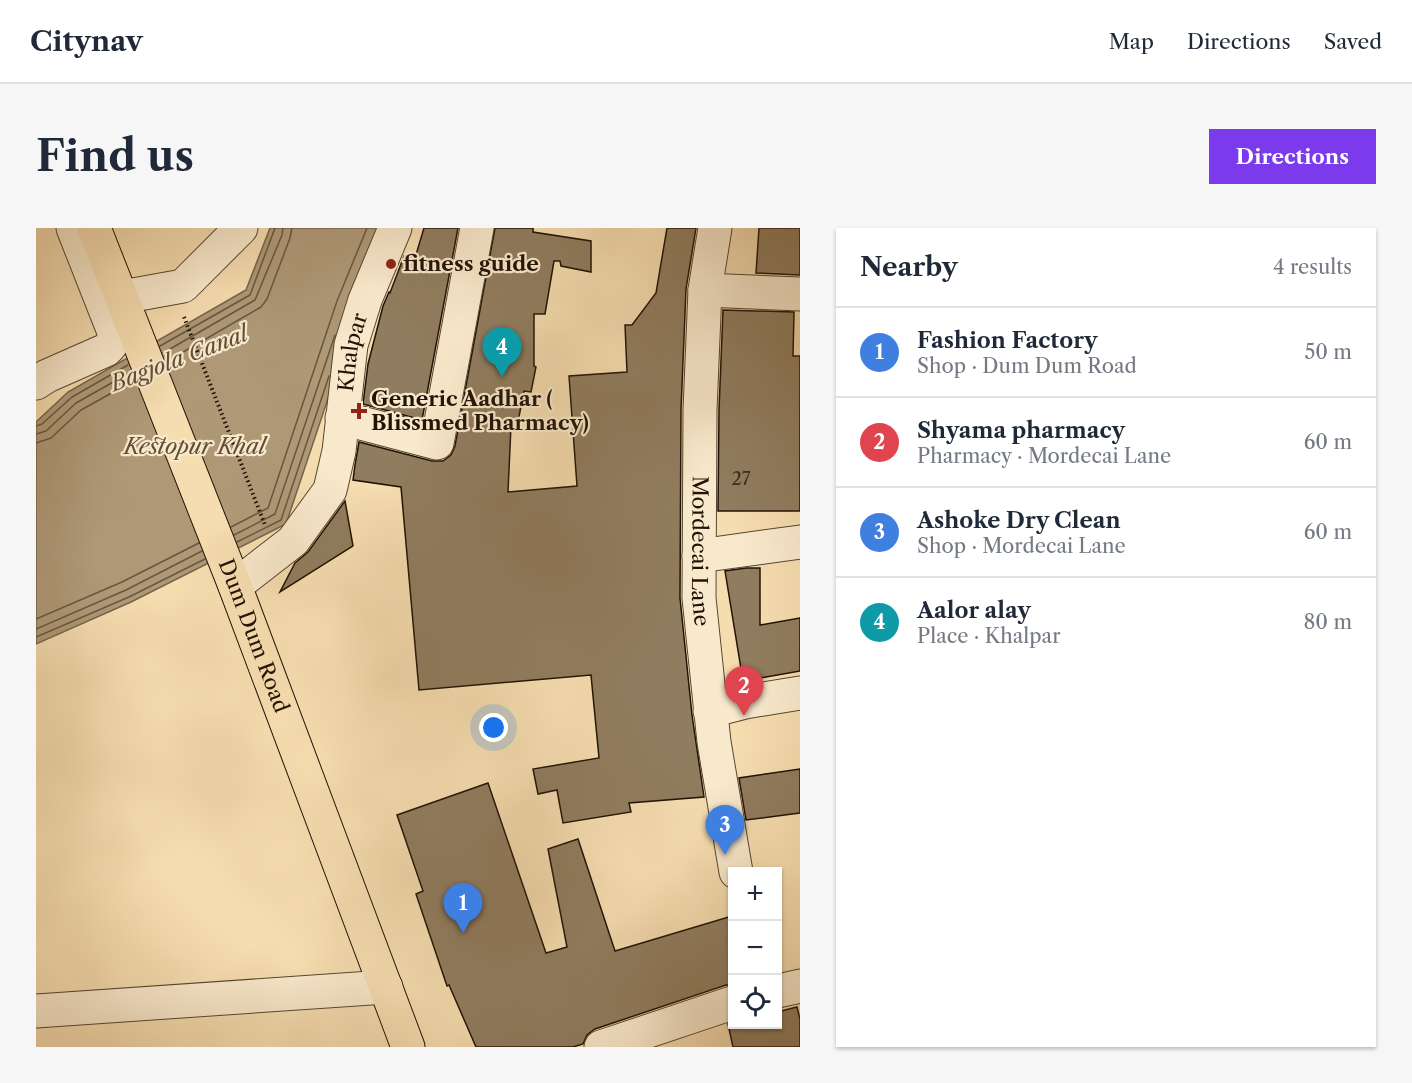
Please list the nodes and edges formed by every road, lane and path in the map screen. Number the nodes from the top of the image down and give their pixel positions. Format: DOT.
graph roads {
  1 [pos="73,228"];
  2 [pos="93,228"];
  3 [pos="241,228"];
  4 [pos="395,228"];
  5 [pos="477,228"];
  6 [pos="716,228"];
  7 [pos="173,288"];
  8 [pos="705,290"];
  9 [pos="800,294"];
  10 [pos="126,307"];
  11 [pos="36,383"];
  12 [pos="342,418"];
  13 [pos="800,542"];
  14 [pos="276,554"];
  15 [pos="699,556"];
  16 [pos="235,586"];
  17 [pos="800,693"];
  18 [pos="710,711"];
  19 [pos="735,867"];
  20 [pos="800,986"];
  21 [pos="386,987"];
  22 [pos="782,990"];
  23 [pos="728,1004"];
  24 [pos="36,1011"];
  25 [pos="408,1047"];
  26 [pos="601,1047"];
  1 -- 11 [label="street"];
  2 -- 10 [label="main road, Dum Dum Road"];
  3 -- 7 [label="street"];
  4 -- 12 [label="street, Khalpar"];
  5 -- 12 [label="street"];
  6 -- 8 [label="street, Mordecai Lane"];
  7 -- 10 [label="street"];
  7 -- 14 [label="path"];
  8 -- 9 [label="street"];
  8 -- 15 [label="street, Mordecai Lane"];
  10 -- 16 [label="main road, Dum Dum Road"];
  12 -- 14 [label="street, Khalpar"];
  13 -- 15 [label="street"];
  14 -- 16 [label="street, Khalpar"];
  15 -- 18 [label="street, Mordecai Lane"];
  16 -- 21 [label="main road, Dum Dum Road"];
  17 -- 18 [label="street"];
  18 -- 19 [label="street, Mordecai Lane"];
  20 -- 22 [label="street"];
  21 -- 24 [label="street"];
  21 -- 25 [label="main road, Dum Dum Road"];
  23 -- 26 [label="street"];
}
